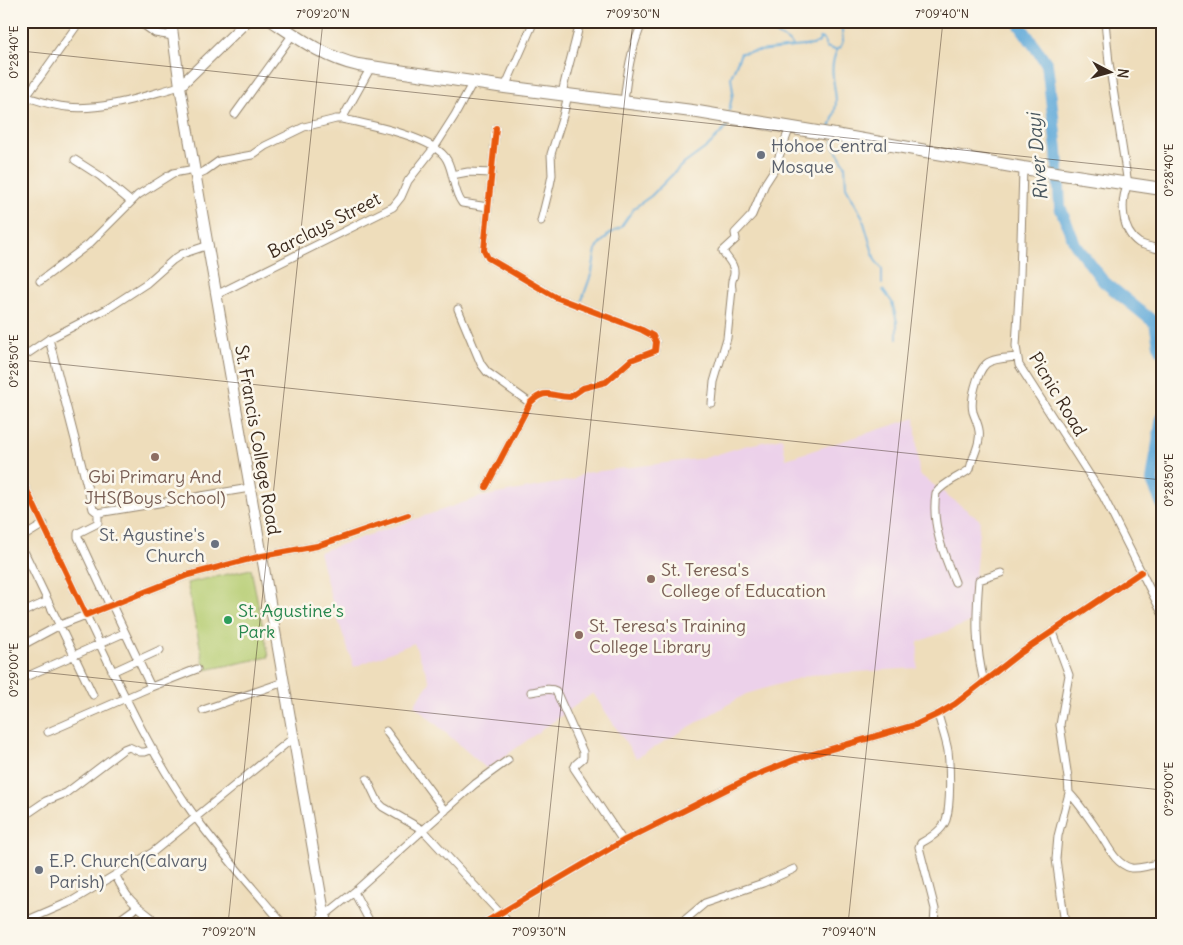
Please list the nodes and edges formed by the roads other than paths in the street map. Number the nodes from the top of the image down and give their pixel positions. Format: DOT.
graph roads {
  1 [pos="80,21"];
  2 [pos="138,21"];
  3 [pos="171,21"];
  4 [pos="247,21"];
  5 [pos="273,21"];
  6 [pos="534,21"];
  7 [pos="580,21"];
  8 [pos="643,21"];
  9 [pos="1105,21"];
  10 [pos="293,34"];
  11 [pos="173,36"];
  12 [pos="371,67"];
  13 [pos="473,82"];
  14 [pos="180,86"];
  15 [pos="505,87"];
  16 [pos="565,95"];
  17 [pos="27,97"];
  18 [pos="624,102"];
  19 [pos="21,104"];
  20 [pos="235,114"];
  21 [pos="342,119"];
  22 [pos="790,127"];
  23 [pos="496,128"];
  24 [pos="434,148"];
  25 [pos="75,160"];
  26 [pos="1023,168"];
  27 [pos="195,172"];
  28 [pos="492,173"];
  29 [pos="452,175"];
  30 [pos="1128,184"];
  31 [pos="1162,189"];
  32 [pos="130,201"];
  33 [pos="488,207"];
  34 [pos="540,221"];
  35 [pos="209,246"];
  36 [pos="1162,250"];
  37 [pos="40,281"];
  38 [pos="216,295"];
  39 [pos="458,309"];
  40 [pos="49,339"];
  41 [pos="1017,357"];
  42 [pos="21,358"];
  43 [pos="530,403"];
  44 [pos="712,404"];
  45 [pos="21,478"];
  46 [pos="486,486"];
  47 [pos="250,488"];
  48 [pos="98,513"];
  49 [pos="408,515"];
  50 [pos="44,524"];
  51 [pos="21,538"];
  52 [pos="21,545"];
  53 [pos="262,556"];
  54 [pos="1141,572"];
  55 [pos="1001,573"];
  56 [pos="955,582"];
  57 [pos="48,601"];
  58 [pos="111,605"];
  59 [pos="21,613"];
  60 [pos="1162,613"];
  61 [pos="86,615"];
  62 [pos="60,625"];
  63 [pos="1053,632"];
  64 [pos="124,633"];
  65 [pos="100,644"];
  66 [pos="21,646"];
  67 [pos="160,650"];
  68 [pos="74,656"];
  69 [pos="139,660"];
  70 [pos="198,669"];
  71 [pos="112,672"];
  72 [pos="21,679"];
  73 [pos="284,682"];
  74 [pos="984,682"];
  75 [pos="151,687"];
  76 [pos="531,692"];
  77 [pos="93,695"];
  78 [pos="125,698"];
  79 [pos="204,710"];
  80 [pos="938,714"];
  81 [pos="386,731"];
  82 [pos="48,732"];
  83 [pos="293,738"];
  84 [pos="153,749"];
  85 [pos="508,760"];
  86 [pos="367,779"];
  87 [pos="1069,793"];
  88 [pos="445,811"];
  89 [pos="21,818"];
  90 [pos="196,818"];
  91 [pos="423,830"];
  92 [pos="622,841"];
  93 [pos="1162,862"];
  94 [pos="794,869"];
  95 [pos="116,876"];
  96 [pos="354,892"];
  97 [pos="137,907"];
  98 [pos="499,914"];
  99 [pos="150,916"];
  100 [pos="326,920"];
  101 [pos="21,923"];
  102 [pos="117,924"];
  103 [pos="283,924"];
  104 [pos="314,924"];
  105 [pos="371,924"];
  106 [pos="482,924"];
  107 [pos="510,924"];
  108 [pos="680,924"];
  109 [pos="934,924"];
  110 [pos="1066,924"];
  1 -- 17 [label="street"];
  2 -- 11 [label="street"];
  3 -- 11 [label="main road, St. Francis College Road"];
  4 -- 14 [label="main road"];
  5 -- 10 [label="highway"];
  6 -- 15 [label="street"];
  7 -- 16 [label="street"];
  8 -- 18 [label="street"];
  9 -- 30 [label="street"];
  10 -- 12 [label="highway"];
  10 -- 20 [label="street"];
  11 -- 14 [label="main road, St. Francis College Road"];
  12 -- 13 [label="highway"];
  12 -- 21 [label="street"];
  13 -- 15 [label="highway"];
  13 -- 24 [label="street, Barclays Street"];
  14 -- 17 [label="street"];
  14 -- 27 [label="main road, St. Francis College Road"];
  15 -- 16 [label="highway"];
  16 -- 18 [label="highway"];
  16 -- 34 [label="street"];
  17 -- 19 [label="street"];
  18 -- 22 [label="highway"];
  21 -- 24 [label="street"];
  21 -- 27 [label="street"];
  22 -- 26 [label="highway"];
  22 -- 44 [label="street"];
  23 -- 28 [label="street"];
  24 -- 29 [label="street"];
  24 -- 38 [label="street, Barclays Street"];
  25 -- 32 [label="street"];
  26 -- 30 [label="highway"];
  26 -- 41 [label="street, Picnic Road"];
  27 -- 32 [label="street"];
  27 -- 35 [label="main road, St. Francis College Road"];
  28 -- 29 [label="street"];
  28 -- 33 [label="street"];
  29 -- 33 [label="street"];
  30 -- 31 [label="highway"];
  30 -- 36 [label="street"];
  32 -- 37 [label="street"];
  33 -- 43 [label="street"];
  35 -- 38 [label="main road, St. Francis College Road"];
  35 -- 40 [label="street"];
  38 -- 47 [label="main road, St. Francis College Road"];
  39 -- 43 [label="street"];
  40 -- 42 [label="street"];
  40 -- 48 [label="street"];
  41 -- 54 [label="street, Picnic Road"];
  41 -- 56 [label="street"];
  43 -- 46 [label="street"];
  45 -- 50 [label="street"];
  47 -- 48 [label="street"];
  47 -- 53 [label="main road, St. Francis College Road"];
  48 -- 58 [label="street"];
  49 -- 53 [label="street"];
  50 -- 51 [label="street"];
  50 -- 61 [label="street"];
  52 -- 57 [label="street"];
  53 -- 58 [label="street"];
  53 -- 73 [label="main road, St. Francis College Road"];
  54 -- 60 [label="street, Picnic Road"];
  54 -- 63 [label="street"];
  55 -- 74 [label="street"];
  57 -- 59 [label="street"];
  57 -- 62 [label="street"];
  58 -- 61 [label="street"];
  58 -- 64 [label="street"];
  61 -- 62 [label="street"];
  61 -- 65 [label="street"];
  62 -- 66 [label="street"];
  62 -- 68 [label="street"];
  63 -- 74 [label="street"];
  63 -- 87 [label="street"];
  64 -- 65 [label="street"];
  64 -- 69 [label="street"];
  65 -- 68 [label="street"];
  65 -- 71 [label="street"];
  67 -- 69 [label="street"];
  68 -- 72 [label="street"];
  68 -- 77 [label="street"];
  69 -- 71 [label="street"];
  69 -- 75 [label="street"];
  70 -- 75 [label="street"];
  71 -- 78 [label="street"];
  73 -- 79 [label="street"];
  73 -- 83 [label="main road, St. Francis College Road"];
  74 -- 80 [label="street"];
  75 -- 78 [label="street"];
  76 -- 92 [label="street"];
  78 -- 82 [label="street"];
  78 -- 84 [label="street"];
  80 -- 92 [label="street"];
  80 -- 109 [label="street"];
  81 -- 88 [label="street"];
  83 -- 90 [label="street"];
  83 -- 100 [label="main road, St. Francis College Road"];
  84 -- 89 [label="street"];
  84 -- 90 [label="street"];
  85 -- 88 [label="street"];
  86 -- 91 [label="street"];
  87 -- 93 [label="street"];
  87 -- 110 [label="street"];
  88 -- 91 [label="street"];
  90 -- 95 [label="street"];
  90 -- 103 [label="street"];
  91 -- 96 [label="street"];
  91 -- 98 [label="street"];
  92 -- 98 [label="street"];
  94 -- 108 [label="street"];
  95 -- 97 [label="street"];
  95 -- 101 [label="street"];
  96 -- 100 [label="street"];
  96 -- 105 [label="street"];
  97 -- 99 [label="street"];
  97 -- 102 [label="street"];
  98 -- 106 [label="street"];
  98 -- 107 [label="street"];
  100 -- 104 [label="street"];
}
